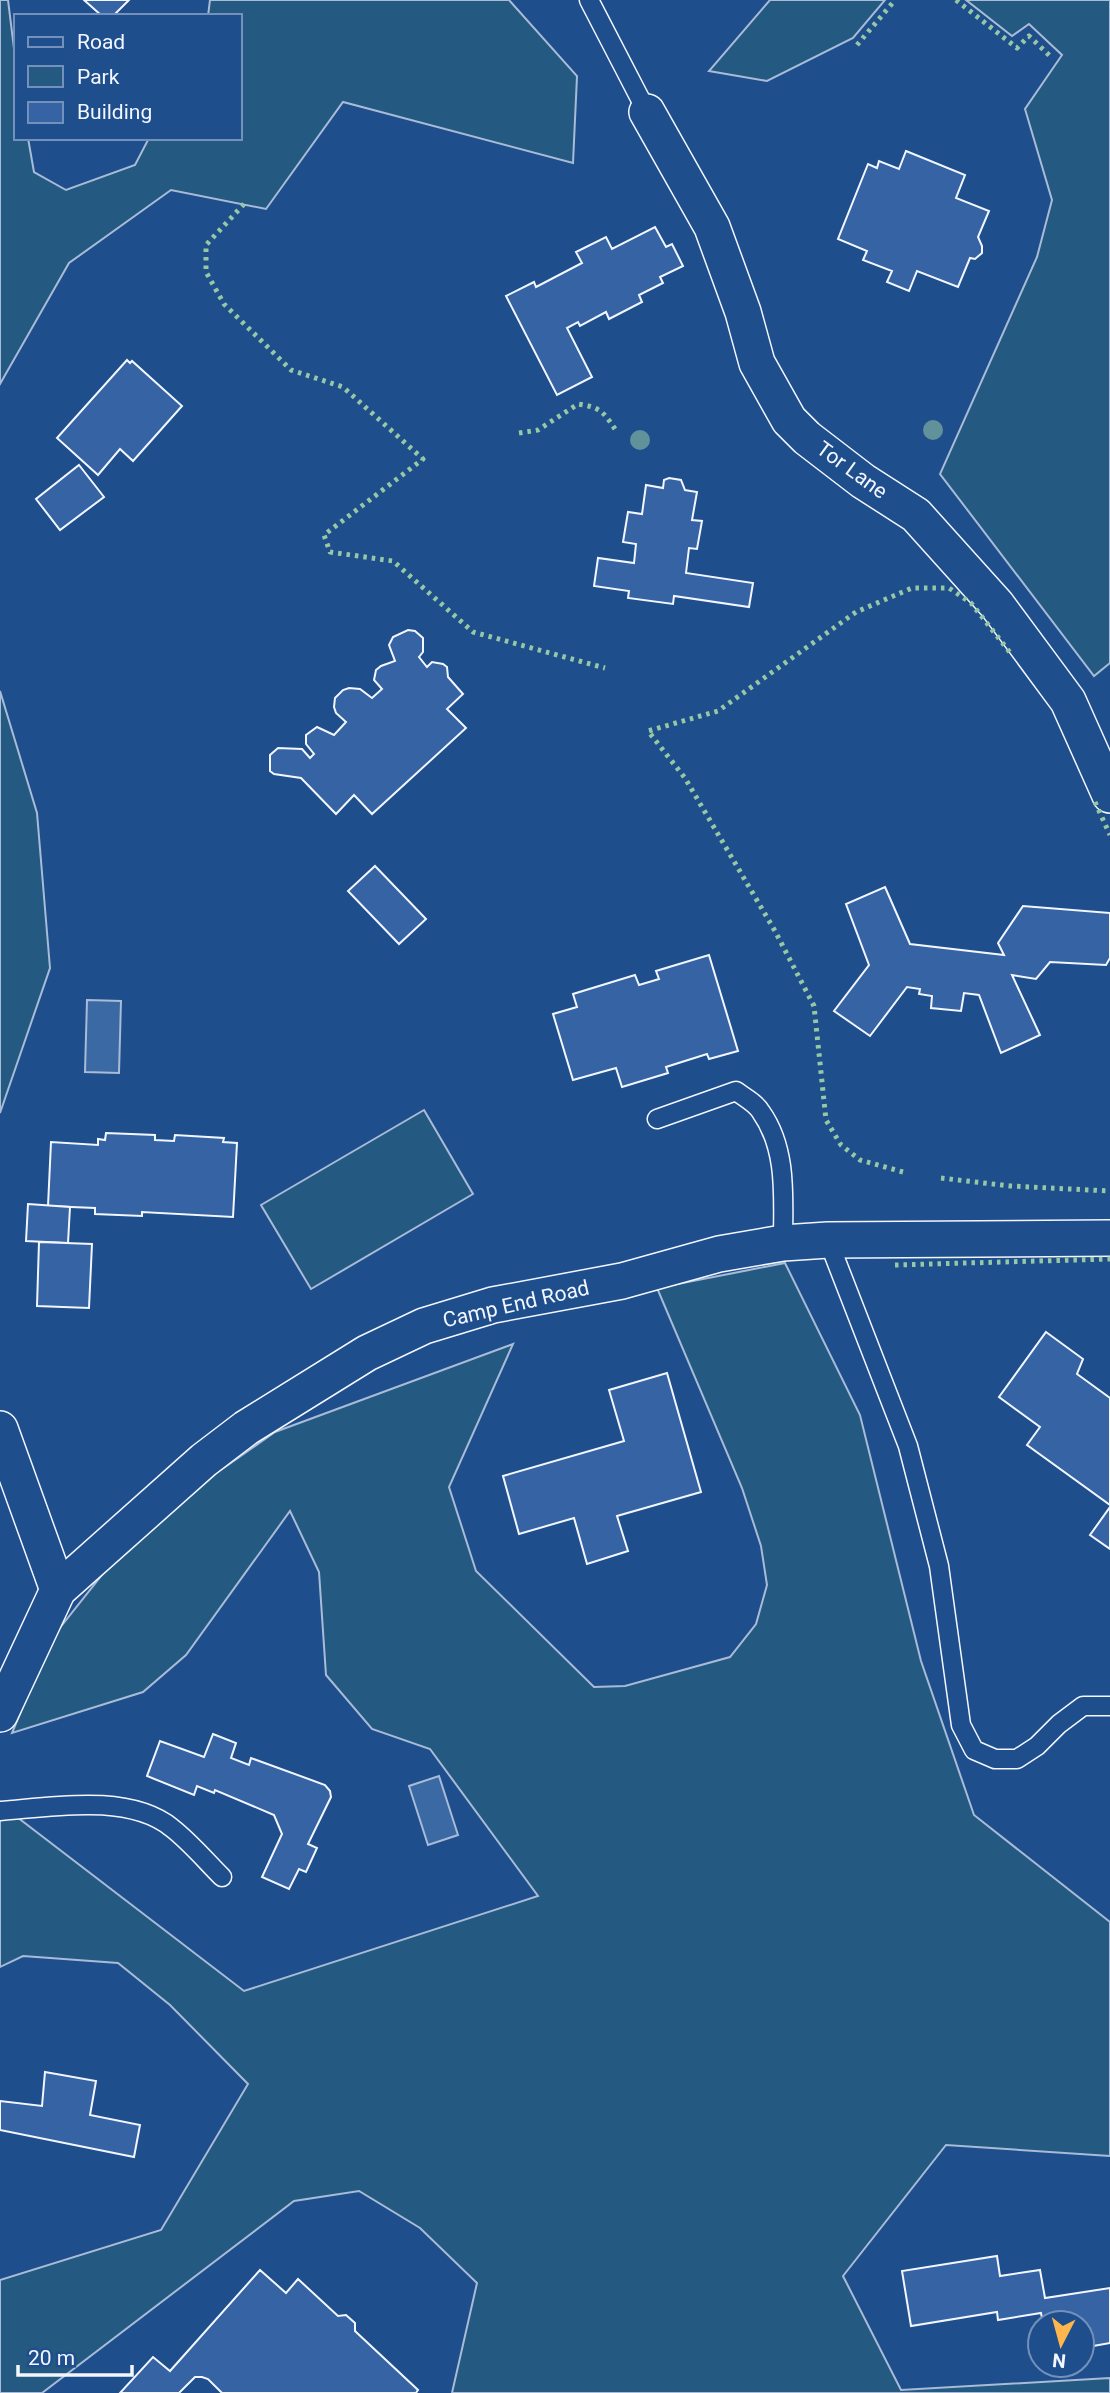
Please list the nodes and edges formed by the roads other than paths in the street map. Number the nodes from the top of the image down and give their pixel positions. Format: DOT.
graph roads {
  1 [pos="589,0"];
  2 [pos="647,111"];
  3 [pos="1110,795"];
  4 [pos="657,1119"];
  5 [pos="1110,1238"];
  6 [pos="828,1240"];
  7 [pos="783,1243"];
  8 [pos="0,1429"];
  9 [pos="58,1590"];
  10 [pos="1110,1706"];
  11 [pos="0,1714"];
  12 [pos="0,1811"];
  13 [pos="222,1877"];
  1 -- 2 [label="lane"];
  2 -- 3 [label="street, Tor Lane"];
  4 -- 7 [label="lane"];
  5 -- 6 [label="street, Camp End Road"];
  6 -- 7 [label="street, Camp End Road"];
  6 -- 10 [label="lane"];
  7 -- 9 [label="street, Camp End Road"];
  8 -- 9 [label="street"];
  9 -- 11 [label="street, Camp End Road"];
  12 -- 13 [label="lane"];
}
